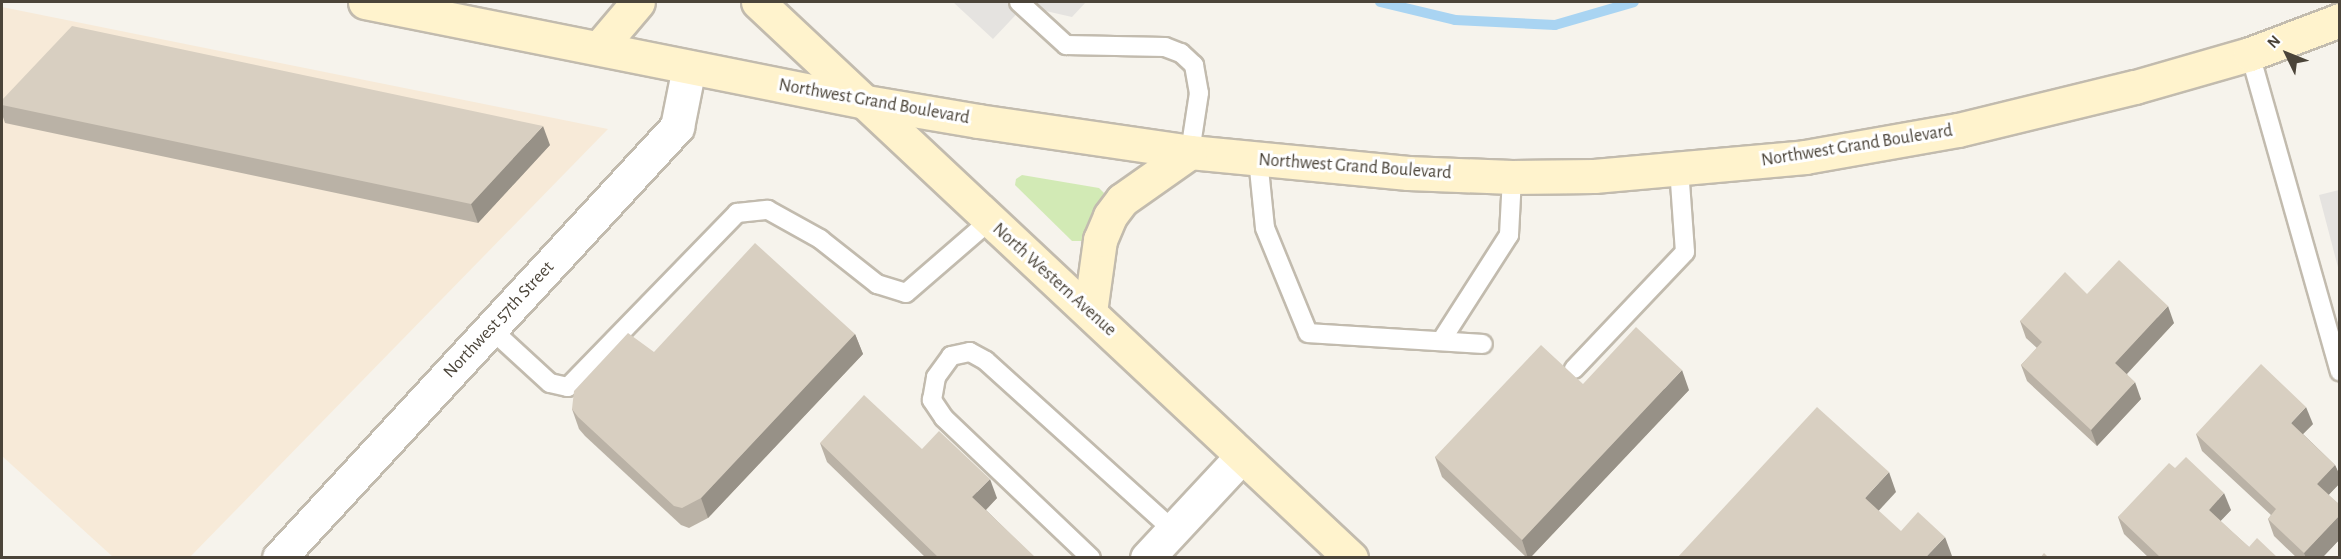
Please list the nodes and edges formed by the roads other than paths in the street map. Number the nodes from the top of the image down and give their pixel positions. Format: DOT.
graph roads {
  1 [pos="365,2"];
  2 [pos="638,2"];
  3 [pos="759,2"];
  4 [pos="1020,2"];
  5 [pos="2340,20"];
  6 [pos="599,48"];
  7 [pos="2250,54"];
  8 [pos="689,67"];
  9 [pos="866,102"];
  10 [pos="1190,152"];
  11 [pos="1258,159"];
  12 [pos="1679,169"];
  13 [pos="1512,177"];
  14 [pos="989,221"];
  15 [pos="1090,312"];
  16 [pos="491,329"];
  17 [pos="1441,341"];
  18 [pos="1484,344"];
  19 [pos="1574,369"];
  20 [pos="2340,372"];
  21 [pos="1242,456"];
  22 [pos="1173,530"];
  23 [pos="1148,557"];
  24 [pos="279,558"];
  25 [pos="1092,558"];
  26 [pos="1351,558"];
  1 -- 6 [label="main road, Northwest Grand Boulevard"];
  2 -- 6 [label="main road"];
  3 -- 9 [label="main road, North Western Avenue"];
  4 -- 10 [label="lane"];
  5 -- 7 [label="main road, Northwest Grand Boulevard"];
  6 -- 8 [label="main road, Northwest Grand Boulevard"];
  7 -- 12 [label="main road, Northwest Grand Boulevard"];
  7 -- 20 [label="lane"];
  8 -- 9 [label="main road, Northwest Grand Boulevard"];
  8 -- 16 [label="street, Northwest 57th Street"];
  9 -- 10 [label="main road, Northwest Grand Boulevard"];
  9 -- 14 [label="main road, North Western Avenue"];
  10 -- 11 [label="main road, Northwest Grand Boulevard"];
  10 -- 15 [label="main road"];
  11 -- 13 [label="main road, Northwest Grand Boulevard"];
  11 -- 17 [label="lane"];
  12 -- 13 [label="main road, Northwest Grand Boulevard"];
  12 -- 19 [label="lane"];
  13 -- 17 [label="lane"];
  14 -- 15 [label="main road, North Western Avenue"];
  14 -- 16 [label="lane"];
  15 -- 21 [label="main road, North Western Avenue"];
  16 -- 24 [label="street, Northwest 57th Street"];
  17 -- 18 [label="lane"];
  21 -- 22 [label="street"];
  21 -- 26 [label="main road, North Western Avenue"];
  22 -- 23 [label="street"];
  22 -- 25 [label="lane"];
}
